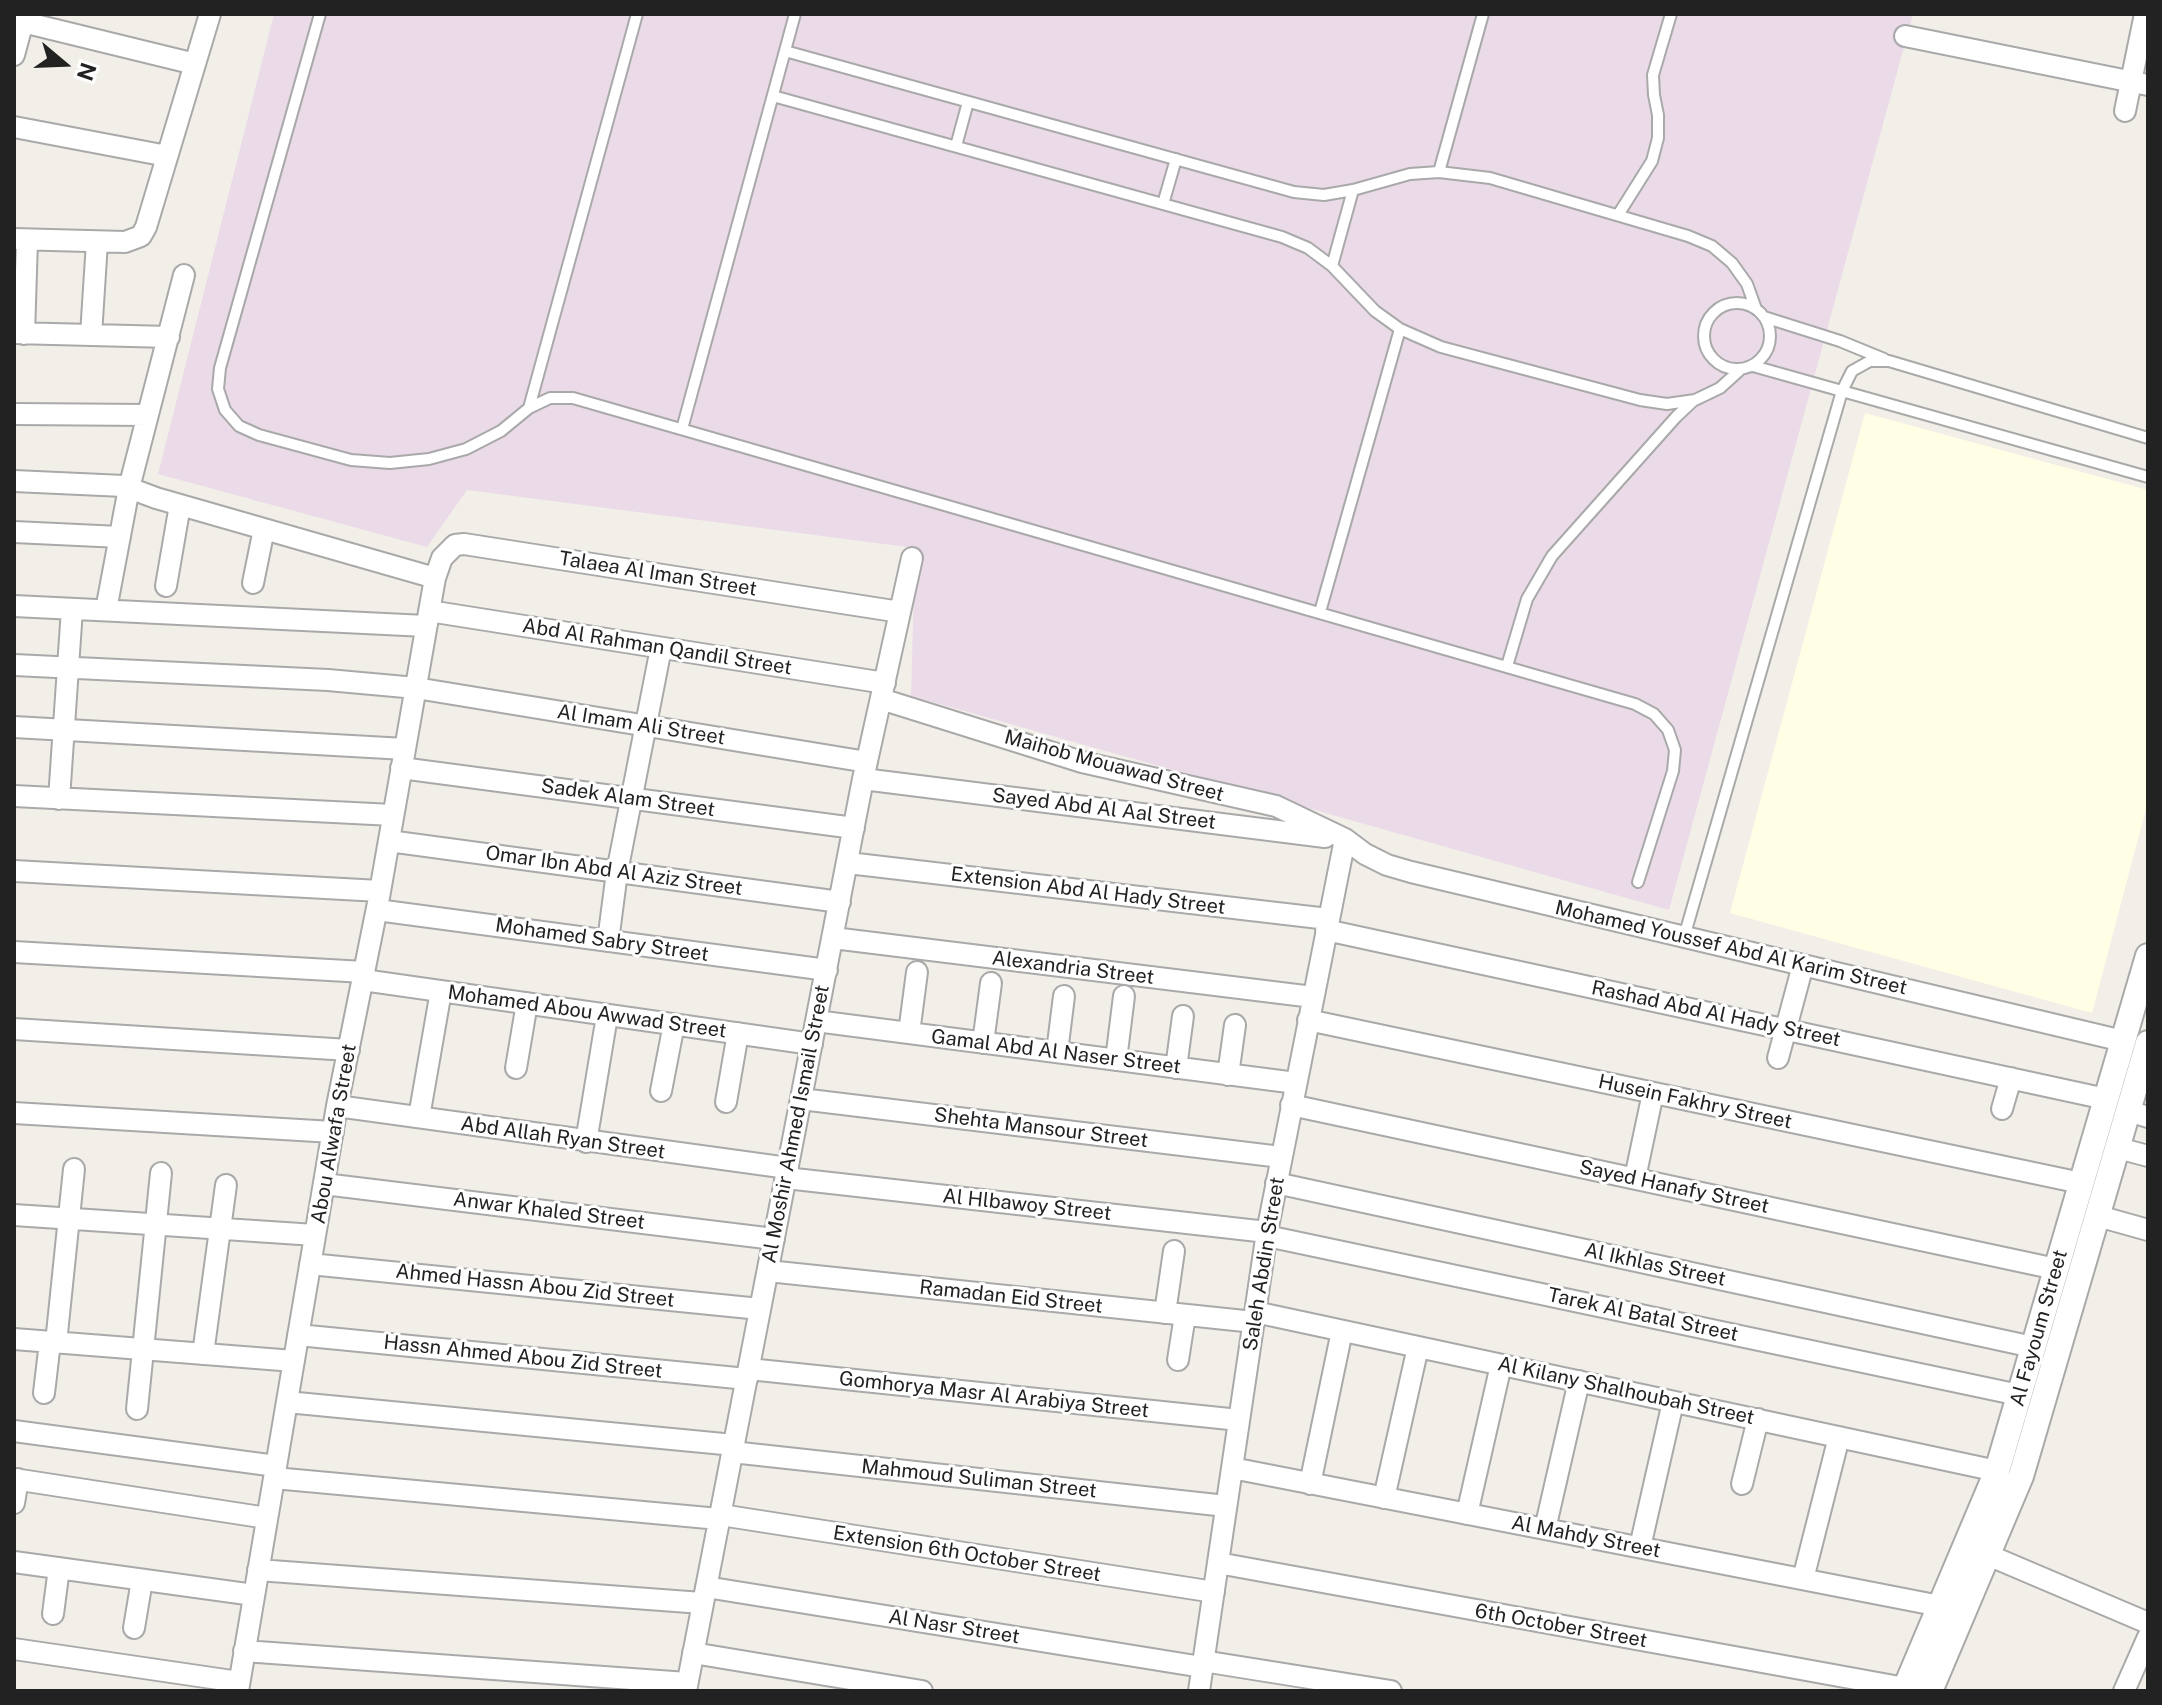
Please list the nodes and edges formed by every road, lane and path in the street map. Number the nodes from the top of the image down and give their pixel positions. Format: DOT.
graph roads {
  1 [pos="210,14"];
  2 [pos="320,14"];
  3 [pos="637,14"];
  4 [pos="795,14"];
  5 [pos="1483,14"];
  6 [pos="1671,14"];
  7 [pos="2145,14"];
  8 [pos="24,18"];
  9 [pos="1905,36"];
  10 [pos="785,51"];
  11 [pos="14,55"];
  12 [pos="195,64"];
  13 [pos="2140,84"];
  14 [pos="773,96"];
  15 [pos="968,102"];
  16 [pos="2125,111"];
  17 [pos="14,127"];
  18 [pos="956,146"];
  19 [pos="167,156"];
  20 [pos="1176,159"];
  21 [pos="1439,172"];
  22 [pos="1353,190"];
  23 [pos="1163,204"];
  24 [pos="1618,215"];
  25 [pos="21,239"];
  26 [pos="97,242"];
  27 [pos="1332,266"];
  28 [pos="184,275"];
  29 [pos="1760,313"];
  30 [pos="1400,329"];
  31 [pos="19,334"];
  32 [pos="91,335"];
  33 [pos="169,337"];
  34 [pos="1889,361"];
  35 [pos="1753,366"];
  36 [pos="1741,369"];
  37 [pos="1842,391"];
  38 [pos="1695,400"];
  39 [pos="529,408"];
  40 [pos="14,414"];
  41 [pos="148,415"];
  42 [pos="682,429"];
  43 [pos="2148,438"];
  44 [pos="2148,477"];
  45 [pos="14,481"];
  46 [pos="129,488"];
  47 [pos="180,505"];
  48 [pos="264,529"];
  49 [pos="14,532"];
  50 [pos="120,537"];
  51 [pos="912,558"];
  52 [pos="435,578"];
  53 [pos="253,583"];
  54 [pos="166,586"];
  55 [pos="14,606"];
  56 [pos="72,609"];
  57 [pos="106,610"];
  58 [pos="900,612"];
  59 [pos="1320,612"];
  60 [pos="428,619"];
  61 [pos="661,648"];
  62 [pos="14,665"];
  63 [pos="1507,666"];
  64 [pos="67,668"];
  65 [pos="416,688"];
  66 [pos="883,691"];
  67 [pos="645,726"];
  68 [pos="14,727"];
  69 [pos="63,729"];
  70 [pos="403,758"];
  71 [pos="865,771"];
  72 [pos="14,796"];
  73 [pos="59,799"];
  74 [pos="632,799"];
  75 [pos="393,815"];
  76 [pos="854,828"];
  77 [pos="1345,839"];
  78 [pos="389,841"];
  79 [pos="848,863"];
  80 [pos="14,871"];
  81 [pos="617,872"];
  82 [pos="1638,882"];
  83 [pos="378,901"];
  84 [pos="840,902"];
  85 [pos="1327,924"];
  86 [pos="1684,937"];
  87 [pos="833,938"];
  88 [pos="608,941"];
  89 [pos="14,952"];
  90 [pos="2148,956"];
  91 [pos="1803,965"];
  92 [pos="827,970"];
  93 [pos="917,972"];
  94 [pos="364,976"];
  95 [pos="991,983"];
  96 [pos="441,991"];
  97 [pos="1064,996"];
  98 [pos="1124,996"];
  99 [pos="1313,997"];
  100 [pos="527,1003"];
  101 [pos="607,1016"];
  102 [pos="1183,1016"];
  103 [pos="1308,1020"];
  104 [pos="816,1021"];
  105 [pos="674,1024"];
  106 [pos="1235,1025"];
  107 [pos="14,1029"];
  108 [pos="1786,1029"];
  109 [pos="738,1033"];
  110 [pos="909,1033"];
  111 [pos="2123,1041"];
  112 [pos="983,1043"];
  113 [pos="2148,1043"];
  114 [pos="812,1044"];
  115 [pos="349,1050"];
  116 [pos="1057,1052"];
  117 [pos="1778,1058"];
  118 [pos="1116,1060"];
  119 [pos="516,1068"];
  120 [pos="1176,1068"];
  121 [pos="1228,1075"];
  122 [pos="2011,1078"];
  123 [pos="1296,1083"];
  124 [pos="661,1091"];
  125 [pos="1653,1093"];
  126 [pos="801,1099"];
  127 [pos="2106,1099"];
  128 [pos="726,1102"];
  129 [pos="1291,1105"];
  130 [pos="337,1106"];
  131 [pos="2002,1109"];
  132 [pos="14,1113"];
  133 [pos="2138,1114"];
  134 [pos="419,1117"];
  135 [pos="333,1132"];
  136 [pos="586,1142"];
  137 [pos="2118,1148"];
  138 [pos="2148,1156"];
  139 [pos="1281,1157"];
  140 [pos="74,1169"];
  141 [pos="161,1173"];
  142 [pos="787,1173"];
  143 [pos="1635,1178"];
  144 [pos="1276,1183"];
  145 [pos="2081,1183"];
  146 [pos="324,1184"];
  147 [pos="226,1185"];
  148 [pos="14,1215"];
  149 [pos="2098,1216"];
  150 [pos="69,1219"];
  151 [pos="156,1225"];
  152 [pos="220,1229"];
  153 [pos="2148,1230"];
  154 [pos="1267,1234"];
  155 [pos="315,1235"];
  156 [pos="774,1239"];
  157 [pos="1174,1251"];
  158 [pos="310,1264"];
  159 [pos="2056,1269"];
  160 [pos="768,1271"];
  161 [pos="760,1309"];
  162 [pos="1175,1314"];
  163 [pos="1254,1317"];
  164 [pos="1342,1331"];
  165 [pos="298,1335"];
  166 [pos="14,1339"];
  167 [pos="53,1342"];
  168 [pos="1418,1347"];
  169 [pos="2033,1347"];
  170 [pos="143,1349"];
  171 [pos="203,1354"];
  172 [pos="1178,1360"];
  173 [pos="294,1361"];
  174 [pos="1501,1365"];
  175 [pos="748,1374"];
  176 [pos="1579,1381"];
  177 [pos="44,1393"];
  178 [pos="2019,1395"];
  179 [pos="287,1402"];
  180 [pos="1673,1402"];
  181 [pos="137,1409"];
  182 [pos="1758,1419"];
  183 [pos="1239,1420"];
  184 [pos="14,1431"];
  185 [pos="1839,1437"];
  186 [pos="733,1449"];
  187 [pos="1232,1468"];
  188 [pos="1997,1471"];
  189 [pos="275,1472"];
  190 [pos="16,1479"];
  191 [pos="1310,1484"];
  192 [pos="1742,1484"];
  193 [pos="1384,1498"];
  194 [pos="14,1503"];
  195 [pos="1226,1506"];
  196 [pos="1467,1514"];
  197 [pos="720,1517"];
  198 [pos="267,1518"];
  199 [pos="1545,1529"];
  200 [pos="1640,1547"];
  201 [pos="1988,1555"];
  202 [pos="14,1562"];
  203 [pos="1218,1563"];
  204 [pos="59,1568"];
  205 [pos="258,1570"];
  206 [pos="1803,1579"];
  207 [pos="142,1580"];
  208 [pos="1214,1592"];
  209 [pos="254,1595"];
  210 [pos="704,1595"];
  211 [pos="1940,1606"];
  212 [pos="53,1614"];
  213 [pos="2148,1623"];
  214 [pos="134,1628"];
  215 [pos="2148,1637"];
  216 [pos="14,1649"];
  217 [pos="244,1651"];
  218 [pos="693,1653"];
  219 [pos="1203,1664"];
  220 [pos="238,1686"];
  221 [pos="687,1687"];
  222 [pos="1904,1690"];
  223 [pos="922,1691"];
  224 [pos="1199,1691"];
  225 [pos="1391,1691"];
  226 [pos="1930,1691"];
  227 [pos="2124,1691"];
  1 -- 12 [label="street"];
  2 -- 39 [label="lane"];
  3 -- 39 [label="lane"];
  4 -- 10 [label="lane"];
  5 -- 21 [label="lane"];
  6 -- 24 [label="lane"];
  7 -- 13 [label="street"];
  8 -- 11 [label="street"];
  8 -- 12 [label="street"];
  9 -- 13 [label="street"];
  10 -- 14 [label="lane"];
  10 -- 15 [label="lane"];
  12 -- 19 [label="street"];
  13 -- 16 [label="street"];
  14 -- 18 [label="lane"];
  14 -- 42 [label="lane"];
  15 -- 18 [label="lane"];
  15 -- 20 [label="lane"];
  17 -- 19 [label="street"];
  18 -- 23 [label="lane"];
  19 -- 26 [label="street"];
  20 -- 22 [label="lane"];
  20 -- 23 [label="lane"];
  21 -- 22 [label="lane"];
  21 -- 24 [label="lane"];
  22 -- 27 [label="lane"];
  23 -- 27 [label="lane"];
  24 -- 29 [label="lane"];
  25 -- 26 [label="street"];
  25 -- 31 [label="street"];
  26 -- 32 [label="street"];
  27 -- 30 [label="lane"];
  28 -- 33 [label="street"];
  29 -- 34 [label="lane"];
  29 -- 35 [label="lane"];
  29 -- 36 [label="lane"];
  30 -- 38 [label="lane"];
  30 -- 59 [label="lane"];
  31 -- 32 [label="street"];
  32 -- 33 [label="street"];
  33 -- 41 [label="street"];
  34 -- 37 [label="lane"];
  34 -- 43 [label="lane"];
  35 -- 36 [label="lane"];
  35 -- 37 [label="lane"];
  36 -- 38 [label="lane"];
  37 -- 44 [label="lane"];
  37 -- 86 [label="lane"];
  38 -- 63 [label="lane"];
  39 -- 42 [label="lane"];
  40 -- 41 [label="street"];
  41 -- 46 [label="street"];
  42 -- 59 [label="lane"];
  45 -- 46 [label="street"];
  46 -- 47 [label="street"];
  46 -- 50 [label="street"];
  47 -- 48 [label="street"];
  47 -- 54 [label="street"];
  48 -- 52 [label="street"];
  48 -- 53 [label="street"];
  49 -- 50 [label="street"];
  50 -- 57 [label="street"];
  51 -- 58 [label="street, Al Moshir Ahmed Ismail Street"];
  52 -- 58 [label="street, Talaea Al Iman Street"];
  52 -- 60 [label="street, Abou Alwafa Street"];
  55 -- 56 [label="street, Abd Al Rahman Qandil Street"];
  56 -- 57 [label="street, Abd Al Rahman Qandil Street"];
  56 -- 64 [label="street"];
  57 -- 60 [label="street, Abd Al Rahman Qandil Street"];
  58 -- 66 [label="street, Al Moshir Ahmed Ismail Street"];
  59 -- 63 [label="lane"];
  60 -- 61 [label="street, Abd Al Rahman Qandil Street"];
  60 -- 65 [label="street, Abou Alwafa Street"];
  61 -- 66 [label="street, Abd Al Rahman Qandil Street"];
  61 -- 67 [label="street"];
  62 -- 64 [label="street, Al Imam Ali Street"];
  63 -- 82 [label="lane"];
  64 -- 65 [label="street, Al Imam Ali Street"];
  64 -- 69 [label="street"];
  65 -- 67 [label="street, Al Imam Ali Street"];
  65 -- 70 [label="street, Abou Alwafa Street"];
  66 -- 71 [label="street, Al Moshir Ahmed Ismail Street"];
  66 -- 77 [label="street, Maihob Mouawad Street"];
  67 -- 71 [label="street, Al Imam Ali Street"];
  67 -- 74 [label="street"];
  68 -- 69 [label="street, Sadek Alam Street"];
  69 -- 70 [label="street, Sadek Alam Street"];
  69 -- 73 [label="street"];
  70 -- 74 [label="street, Sadek Alam Street"];
  70 -- 75 [label="street, Abou Alwafa Street"];
  71 -- 76 [label="street, Al Moshir Ahmed Ismail Street"];
  71 -- 77 [label="street, Sayed Abd Al Aal Street"];
  72 -- 73 [label="street"];
  73 -- 75 [label="street"];
  74 -- 76 [label="street, Sadek Alam Street"];
  74 -- 81 [label="street"];
  75 -- 78 [label="street, Abou Alwafa Street"];
  76 -- 79 [label="street, Al Moshir Ahmed Ismail Street"];
  77 -- 85 [label="street, Saleh Abdin Street"];
  77 -- 86 [label="street, Mohamed Youssef Abd Al Karim Street"];
  78 -- 81 [label="street, Omar Ibn Abd Al Aziz Street"];
  78 -- 83 [label="street, Abou Alwafa Street"];
  79 -- 84 [label="street, Al Moshir Ahmed Ismail Street"];
  79 -- 85 [label="street, Extension Abd Al Hady Street"];
  80 -- 83 [label="street, Mohamed Sabry Street"];
  81 -- 84 [label="street, Omar Ibn Abd Al Aziz Street"];
  81 -- 88 [label="street"];
  83 -- 88 [label="street, Mohamed Sabry Street"];
  83 -- 94 [label="street, Abou Alwafa Street"];
  84 -- 87 [label="street, Al Moshir Ahmed Ismail Street"];
  85 -- 99 [label="street, Saleh Abdin Street"];
  85 -- 108 [label="street, Rashad Abd Al Hady Street"];
  86 -- 91 [label="street, Mohamed Youssef Abd Al Karim Street"];
  87 -- 92 [label="street, Al Moshir Ahmed Ismail Street"];
  87 -- 99 [label="street, Alexandria Street"];
  88 -- 92 [label="street, Mohamed Sabry Street"];
  89 -- 94 [label="street, Mohamed Abou Awwad Street"];
  90 -- 111 [label="street, Al Fayoum Street"];
  91 -- 108 [label="street"];
  91 -- 111 [label="street, Mohamed Youssef Abd Al Karim Street"];
  92 -- 104 [label="street, Al Moshir Ahmed Ismail Street"];
  93 -- 110 [label="street"];
  94 -- 96 [label="street, Mohamed Abou Awwad Street"];
  94 -- 115 [label="street, Abou Alwafa Street"];
  95 -- 112 [label="street"];
  96 -- 100 [label="street, Mohamed Abou Awwad Street"];
  96 -- 134 [label="street"];
  97 -- 116 [label="street"];
  98 -- 118 [label="street"];
  99 -- 103 [label="street, Saleh Abdin Street"];
  100 -- 101 [label="street, Mohamed Abou Awwad Street"];
  100 -- 119 [label="street"];
  101 -- 105 [label="street, Mohamed Abou Awwad Street"];
  101 -- 136 [label="street"];
  102 -- 120 [label="street"];
  103 -- 123 [label="street, Saleh Abdin Street"];
  103 -- 125 [label="street, Husein Fakhry Street"];
  104 -- 110 [label="street, Gamal Abd Al Naser Street"];
  104 -- 114 [label="street, Al Moshir Ahmed Ismail Street"];
  105 -- 109 [label="street, Mohamed Abou Awwad Street"];
  105 -- 124 [label="street"];
  106 -- 121 [label="street"];
  107 -- 115 [label="street"];
  108 -- 117 [label="street"];
  108 -- 122 [label="street, Rashad Abd Al Hady Street"];
  109 -- 114 [label="street, Mohamed Abou Awwad Street"];
  109 -- 128 [label="street"];
  110 -- 112 [label="street, Gamal Abd Al Naser Street"];
  111 -- 127 [label="street, Al Fayoum Street"];
  112 -- 116 [label="street, Gamal Abd Al Naser Street"];
  113 -- 133 [label="street, Al Fayoum Street"];
  114 -- 126 [label="street, Al Moshir Ahmed Ismail Street"];
  115 -- 130 [label="street, Abou Alwafa Street"];
  116 -- 118 [label="street, Gamal Abd Al Naser Street"];
  118 -- 120 [label="street, Gamal Abd Al Naser Street"];
  120 -- 121 [label="street, Gamal Abd Al Naser Street"];
  121 -- 123 [label="street, Gamal Abd Al Naser Street"];
  122 -- 127 [label="street, Rashad Abd Al Hady Street"];
  122 -- 131 [label="street"];
  123 -- 129 [label="street, Saleh Abdin Street"];
  125 -- 143 [label="street"];
  125 -- 145 [label="street, Husein Fakhry Street"];
  126 -- 139 [label="street, Shehta Mansour Street"];
  126 -- 142 [label="street, Al Moshir Ahmed Ismail Street"];
  127 -- 145 [label="street, Al Fayoum Street"];
  129 -- 139 [label="street, Saleh Abdin Street"];
  129 -- 143 [label="street, Sayed Hanafy Street"];
  130 -- 134 [label="street, Abd Allah Ryan Street"];
  130 -- 135 [label="street, Abou Alwafa Street"];
  132 -- 135 [label="street"];
  133 -- 137 [label="street, Al Fayoum Street"];
  134 -- 136 [label="street, Abd Allah Ryan Street"];
  135 -- 146 [label="street, Abou Alwafa Street"];
  136 -- 142 [label="street, Abd Allah Ryan Street"];
  137 -- 138 [label="street"];
  137 -- 149 [label="street, Al Fayoum Street"];
  139 -- 144 [label="street, Saleh Abdin Street"];
  140 -- 150 [label="street"];
  141 -- 151 [label="street"];
  142 -- 154 [label="street, Al Hlbawoy Street"];
  142 -- 156 [label="street, Al Moshir Ahmed Ismail Street"];
  143 -- 159 [label="street, Sayed Hanafy Street"];
  144 -- 154 [label="street, Saleh Abdin Street"];
  144 -- 169 [label="street, Al Ikhlas Street"];
  145 -- 159 [label="street, Al Fayoum Street"];
  146 -- 155 [label="street, Abou Alwafa Street"];
  146 -- 156 [label="street, Anwar Khaled Street"];
  147 -- 152 [label="street"];
  148 -- 150 [label="street"];
  149 -- 153 [label="street"];
  149 -- 201 [label="street, Al Fayoum Street"];
  150 -- 151 [label="street"];
  150 -- 167 [label="street"];
  151 -- 152 [label="street"];
  151 -- 170 [label="street"];
  152 -- 155 [label="street"];
  152 -- 171 [label="street"];
  154 -- 163 [label="street, Saleh Abdin Street"];
  154 -- 178 [label="street, Tarek Al Batal Street"];
  155 -- 158 [label="street, Abou Alwafa Street"];
  156 -- 160 [label="street, Al Moshir Ahmed Ismail Street"];
  157 -- 162 [label="street"];
  158 -- 161 [label="street, Ahmed Hassn Abou Zid Street"];
  158 -- 165 [label="street, Abou Alwafa Street"];
  159 -- 169 [label="street, Al Fayoum Street"];
  160 -- 161 [label="street, Al Moshir Ahmed Ismail Street"];
  160 -- 162 [label="street, Ramadan Eid Street"];
  161 -- 175 [label="street, Al Moshir Ahmed Ismail Street"];
  162 -- 163 [label="street, Ramadan Eid Street"];
  162 -- 172 [label="street"];
  163 -- 164 [label="street, Al Kilany Shalhoubah Street"];
  163 -- 183 [label="street, Saleh Abdin Street"];
  164 -- 168 [label="street, Al Kilany Shalhoubah Street"];
  164 -- 191 [label="street"];
  165 -- 173 [label="street, Abou Alwafa Street"];
  165 -- 175 [label="street, Hassn Ahmed Abou Zid Street"];
  166 -- 167 [label="street"];
  167 -- 170 [label="street"];
  167 -- 177 [label="street"];
  168 -- 174 [label="street, Al Kilany Shalhoubah Street"];
  168 -- 193 [label="street"];
  169 -- 178 [label="street, Al Fayoum Street"];
  170 -- 171 [label="street"];
  170 -- 181 [label="street"];
  171 -- 173 [label="street"];
  173 -- 179 [label="street, Abou Alwafa Street"];
  174 -- 176 [label="street, Al Kilany Shalhoubah Street"];
  174 -- 196 [label="street"];
  175 -- 183 [label="street, Gomhorya Masr Al Arabiya Street"];
  175 -- 186 [label="street, Al Moshir Ahmed Ismail Street"];
  176 -- 180 [label="street, Al Kilany Shalhoubah Street"];
  176 -- 199 [label="street"];
  178 -- 188 [label="street, Al Fayoum Street"];
  179 -- 186 [label="street, Mahmoud Suliman Street"];
  179 -- 189 [label="street, Abou Alwafa Street"];
  180 -- 182 [label="street, Al Kilany Shalhoubah Street"];
  180 -- 200 [label="street"];
  182 -- 185 [label="street, Al Kilany Shalhoubah Street"];
  182 -- 192 [label="street"];
  183 -- 187 [label="street, Saleh Abdin Street"];
  184 -- 189 [label="street, Extension 6th October Street"];
  185 -- 188 [label="street, Al Kilany Shalhoubah Street"];
  185 -- 206 [label="street"];
  186 -- 195 [label="street, Mahmoud Suliman Street"];
  186 -- 197 [label="street, Al Moshir Ahmed Ismail Street"];
  187 -- 191 [label="street, Al Mahdy Street"];
  187 -- 195 [label="street, Saleh Abdin Street"];
  188 -- 211 [label="street, Al Fayoum Street"];
  189 -- 197 [label="street, Extension 6th October Street"];
  189 -- 198 [label="street, Abou Alwafa Street"];
  190 -- 194 [label="street"];
  190 -- 198 [label="street"];
  191 -- 193 [label="street, Al Mahdy Street"];
  193 -- 196 [label="street, Al Mahdy Street"];
  195 -- 203 [label="street, Saleh Abdin Street"];
  196 -- 199 [label="street, Al Mahdy Street"];
  197 -- 208 [label="street, Extension 6th October Street"];
  197 -- 210 [label="street, Al Moshir Ahmed Ismail Street"];
  198 -- 205 [label="street, Abou Alwafa Street"];
  199 -- 200 [label="street, Al Mahdy Street"];
  200 -- 206 [label="street, Al Mahdy Street"];
  201 -- 213 [label="street"];
  201 -- 226 [label="street, Al Fayoum Street"];
  202 -- 204 [label="street"];
  203 -- 208 [label="street, Saleh Abdin Street"];
  203 -- 222 [label="street, 6th October Street"];
  204 -- 207 [label="street"];
  204 -- 212 [label="street"];
  205 -- 209 [label="street, Abou Alwafa Street"];
  205 -- 210 [label="street, Al Nasr Street"];
  206 -- 211 [label="street, Al Mahdy Street"];
  207 -- 209 [label="street"];
  207 -- 214 [label="street"];
  208 -- 219 [label="street, Saleh Abdin Street"];
  209 -- 217 [label="street, Abou Alwafa Street"];
  210 -- 218 [label="street, Al Moshir Ahmed Ismail Street"];
  210 -- 219 [label="street, Al Nasr Street"];
  211 -- 222 [label="street, Al Fayoum Street"];
  215 -- 227 [label="street"];
  216 -- 220 [label="street"];
  217 -- 220 [label="street, Abou Alwafa Street"];
  217 -- 221 [label="street"];
  218 -- 221 [label="street, Al Moshir Ahmed Ismail Street"];
  218 -- 223 [label="street"];
  219 -- 224 [label="street, Saleh Abdin Street"];
  219 -- 225 [label="street, Al Nasr Street"];
}
